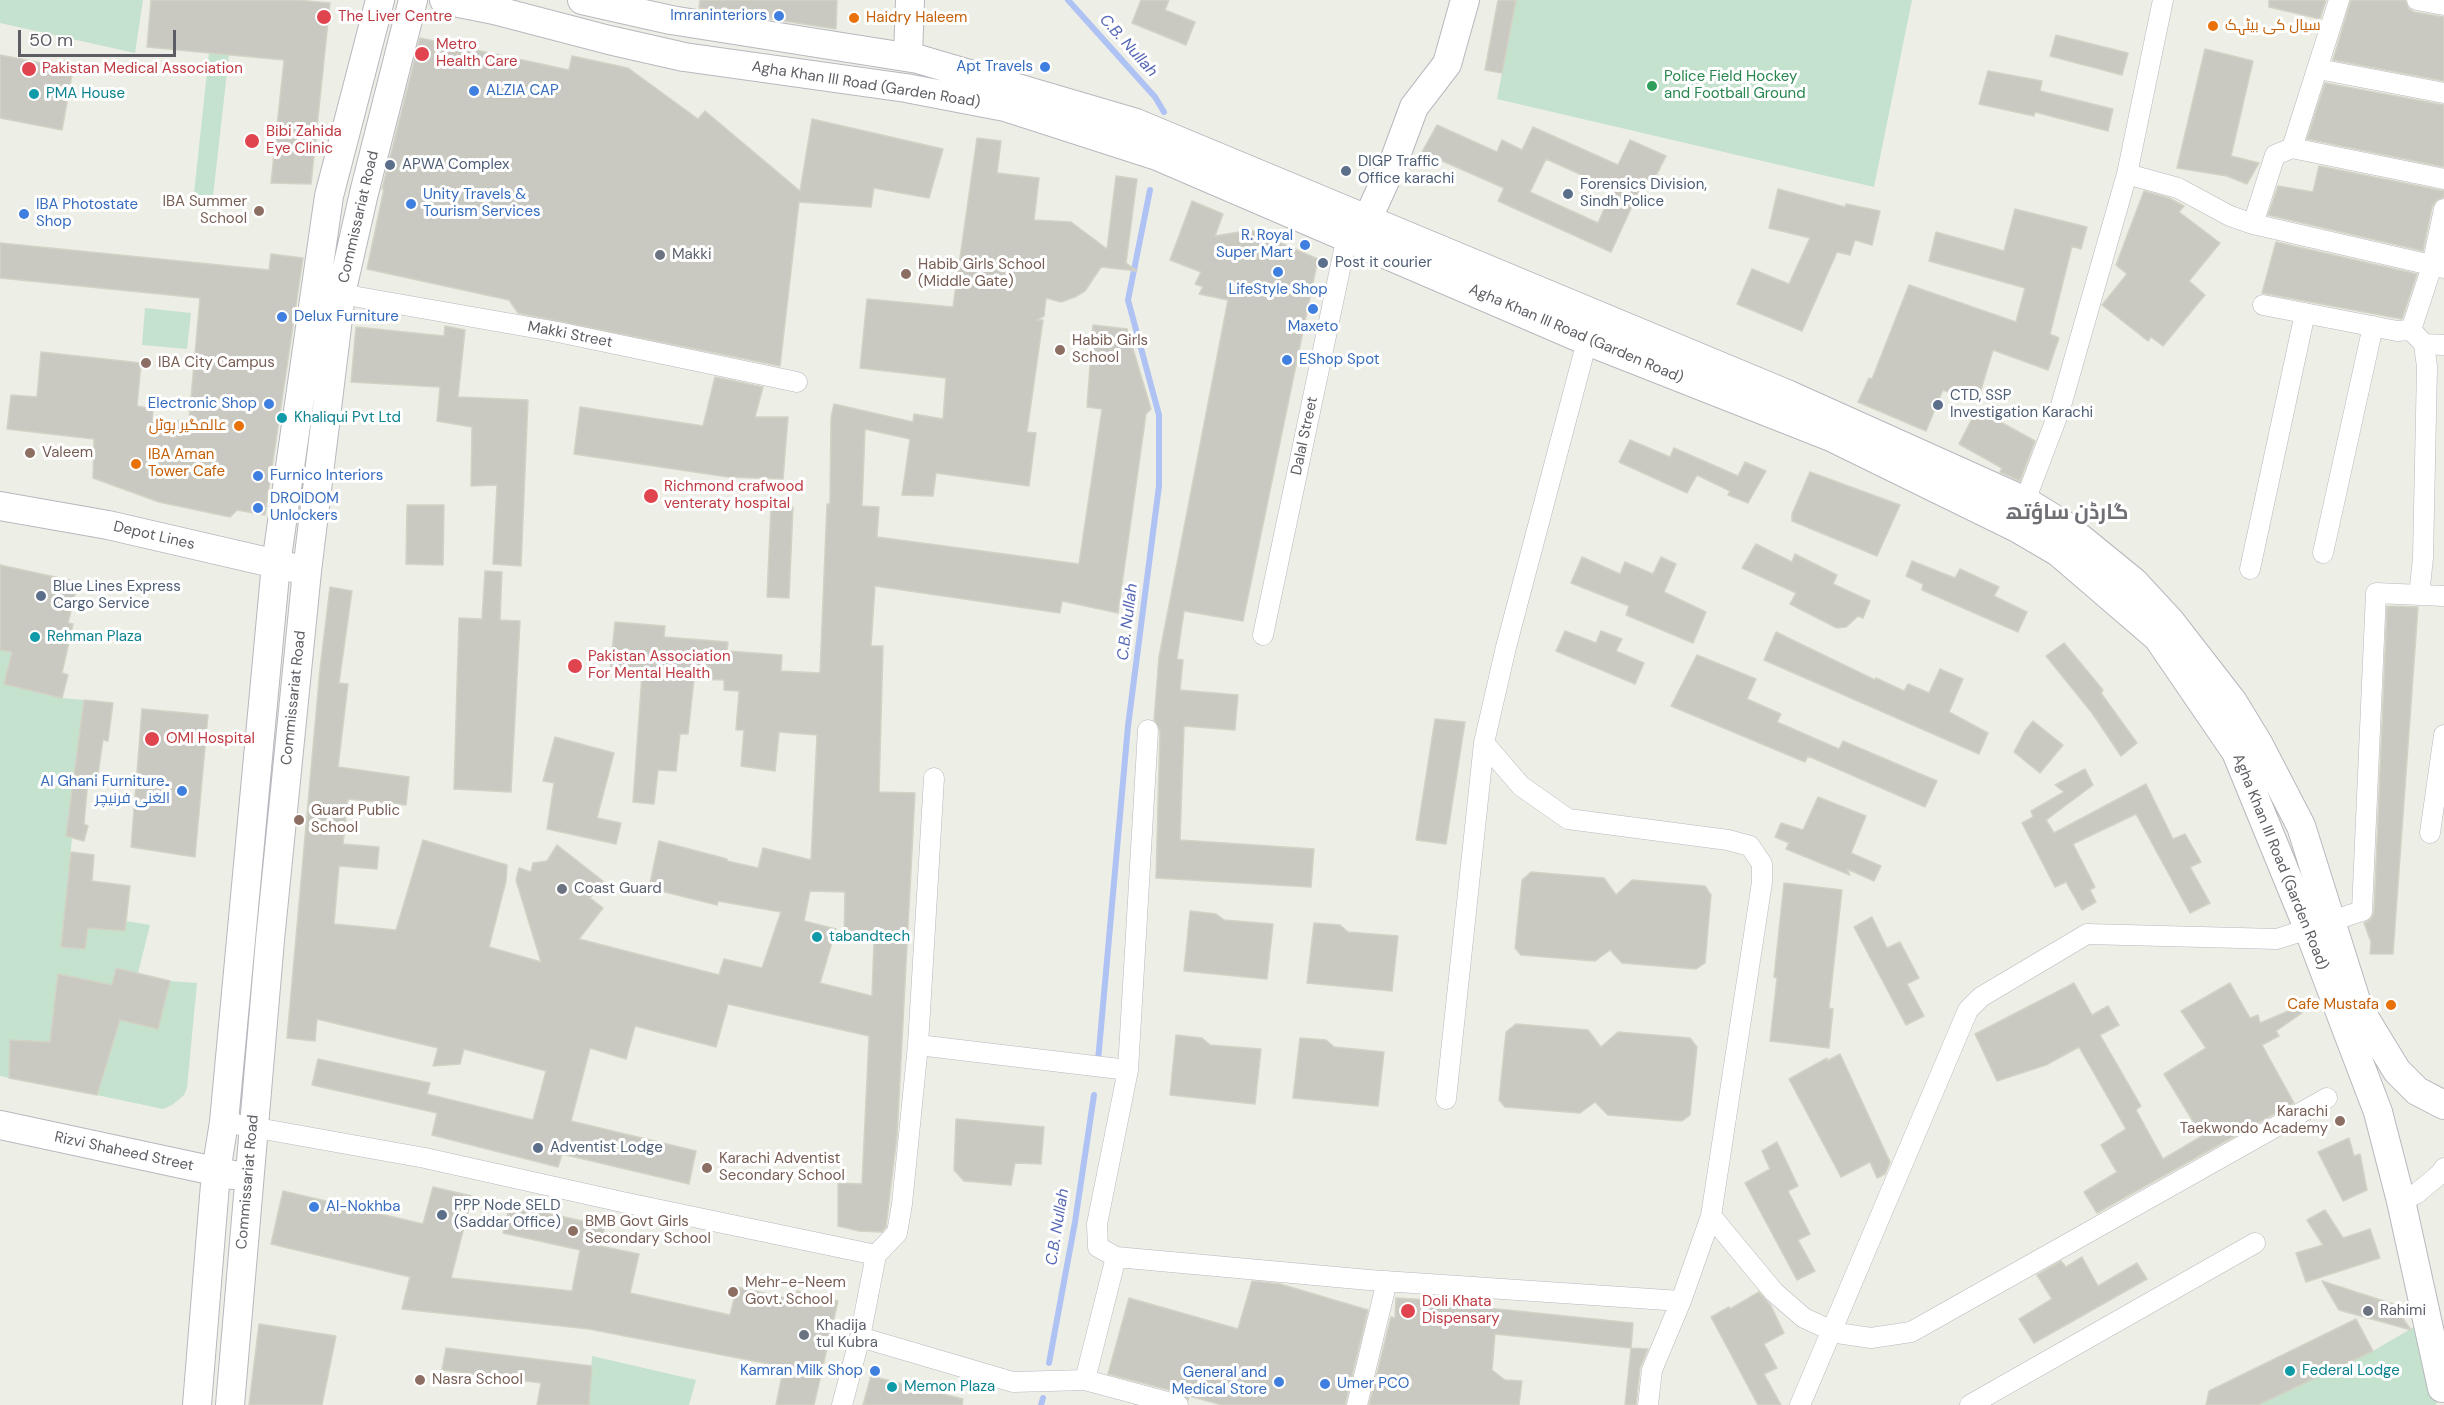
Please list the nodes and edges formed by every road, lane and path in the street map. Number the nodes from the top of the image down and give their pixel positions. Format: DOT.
graph roads {
  1 [pos="380,0"];
  2 [pos="413,0"];
  3 [pos="444,0"];
  4 [pos="582,0"];
  5 [pos="910,0"];
  6 [pos="1465,0"];
  7 [pos="2163,0"];
  8 [pos="2339,0"];
  9 [pos="2417,0"];
  10 [pos="2444,5"];
  11 [pos="908,57"];
  12 [pos="2318,69"];
  13 [pos="2444,93"];
  14 [pos="2292,148"];
  15 [pos="2127,174"];
  16 [pos="2444,178"];
  17 [pos="2444,209"];
  18 [pos="2253,224"];
  19 [pos="1357,227"];
  20 [pos="2438,267"];
  21 [pos="341,294"];
  22 [pos="2263,305"];
  23 [pos="2305,313"];
  24 [pos="2373,326"];
  25 [pos="2417,337"];
  26 [pos="1587,341"];
  27 [pos="2444,345"];
  28 [pos="797,382"];
  29 [pos="2025,501"];
  30 [pos="0,506"];
  31 [pos="2323,554"];
  32 [pos="276,564"];
  33 [pos="2250,569"];
  34 [pos="307,571"];
  35 [pos="2419,595"];
  36 [pos="2444,596"];
  37 [pos="1263,635"];
  38 [pos="1148,730"];
  39 [pos="2444,735"];
  40 [pos="1484,743"];
  41 [pos="934,778"];
  42 [pos="2430,832"];
  43 [pos="2319,925"];
  44 [pos="918,1045"];
  45 [pos="1128,1070"];
  46 [pos="2328,1098"];
  47 [pos="1446,1100"];
  48 [pos="2444,1105"];
  49 [pos="224,1122"];
  50 [pos="0,1125"];
  51 [pos="253,1128"];
  52 [pos="2444,1168"];
  53 [pos="216,1172"];
  54 [pos="248,1178"];
  55 [pos="2401,1201"];
  56 [pos="1711,1216"];
  57 [pos="2255,1243"];
  58 [pos="876,1255"];
  59 [pos="1116,1257"];
  60 [pos="1387,1281"];
  61 [pos="1680,1301"];
  62 [pos="1832,1330"];
  63 [pos="860,1337"];
  64 [pos="1085,1380"];
  65 [pos="2441,1392"];
  66 [pos="197,1405"];
  67 [pos="230,1405"];
  68 [pos="843,1405"];
  69 [pos="1178,1405"];
  70 [pos="1357,1405"];
  71 [pos="1648,1405"];
  72 [pos="1800,1405"];
  73 [pos="1970,1405"];
  1 -- 32 [label="main road, Commissariat Road"];
  2 -- 21 [label="main road, Commissariat Road"];
  3 -- 19 [label="main road, Agha Khan III Road (Garden Road)"];
  4 -- 11 [label="main road, Agha Khan III Road (Garden Road)"];
  5 -- 11 [label="main road"];
  6 -- 19 [label="main road, Dalal Street"];
  7 -- 15 [label="street"];
  8 -- 12 [label="street"];
  9 -- 10 [label="street"];
  11 -- 19 [label="main road, Agha Khan III Road (Garden Road)"];
  12 -- 13 [label="street"];
  12 -- 14 [label="street"];
  14 -- 16 [label="street"];
  14 -- 18 [label="street"];
  15 -- 18 [label="street"];
  15 -- 29 [label="street"];
  17 -- 20 [label="street"];
  18 -- 20 [label="street"];
  19 -- 26 [label="main road, Agha Khan III Road (Garden Road)"];
  19 -- 29 [label="main road, Agha Khan III Road (Garden Road)"];
  19 -- 37 [label="street, Dalal Street"];
  20 -- 25 [label="street"];
  21 -- 28 [label="street, Makki Street"];
  21 -- 34 [label="main road, Commissariat Road"];
  22 -- 23 [label="street"];
  23 -- 24 [label="street"];
  23 -- 33 [label="street"];
  24 -- 25 [label="street"];
  24 -- 31 [label="street"];
  25 -- 27 [label="street"];
  25 -- 35 [label="street"];
  26 -- 40 [label="street"];
  26 -- 43 [label="main road, Agha Khan III Road (Garden Road)"];
  29 -- 43 [label="main road, Agha Khan III Road (Garden Road)"];
  30 -- 32 [label="main road, Depot Lines"];
  32 -- 34 [label="main road, Depot Lines"];
  32 -- 49 [label="main road, Commissariat Road"];
  34 -- 51 [label="main road, Commissariat Road"];
  35 -- 36 [label="street"];
  35 -- 43 [label="street"];
  38 -- 45 [label="street"];
  39 -- 42 [label="street"];
  40 -- 47 [label="street"];
  40 -- 56 [label="street"];
  41 -- 44 [label="street"];
  43 -- 48 [label="main road, Agha Khan III Road (Garden Road)"];
  43 -- 55 [label="main road, Agha Khan III Road (Garden Road)"];
  43 -- 62 [label="street"];
  44 -- 45 [label="street"];
  44 -- 58 [label="street"];
  45 -- 59 [label="street"];
  46 -- 62 [label="street"];
  49 -- 51 [label="street"];
  49 -- 53 [label="main road, Commissariat Road"];
  50 -- 53 [label="main road, Rizvi Shaheed Street"];
  51 -- 54 [label="main road, Commissariat Road"];
  51 -- 58 [label="street"];
  52 -- 55 [label="street"];
  53 -- 54 [label="main road, Rizvi Shaheed Street"];
  53 -- 66 [label="main road, Commissariat Road"];
  54 -- 67 [label="main road, Commissariat Road"];
  55 -- 65 [label="main road, Agha Khan III Road (Garden Road)"];
  56 -- 61 [label="street"];
  56 -- 62 [label="street"];
  57 -- 73 [label="street"];
  58 -- 63 [label="street"];
  59 -- 60 [label="street"];
  59 -- 64 [label="street"];
  60 -- 61 [label="street"];
  60 -- 70 [label="street"];
  61 -- 71 [label="street"];
  62 -- 72 [label="street"];
  63 -- 64 [label="street"];
  63 -- 68 [label="street"];
  64 -- 69 [label="street"];
}
